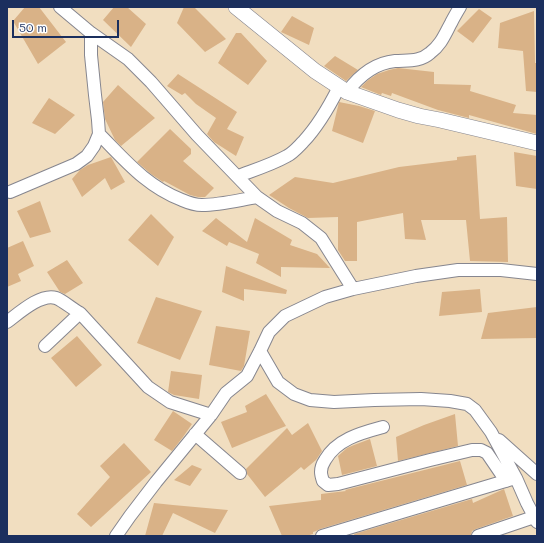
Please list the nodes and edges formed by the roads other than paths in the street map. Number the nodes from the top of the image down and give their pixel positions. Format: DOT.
graph roads {
  1 [pos="60,7"];
  2 [pos="236,7"];
  3 [pos="460,7"];
  4 [pos="91,33"];
  5 [pos="343,89"];
  6 [pos="99,134"];
  7 [pos="537,143"];
  8 [pos="238,176"];
  9 [pos="10,192"];
  10 [pos="257,197"];
  11 [pos="537,274"];
  12 [pos="353,289"];
  13 [pos="80,313"];
  14 [pos="7,322"];
  15 [pos="45,346"];
  16 [pos="260,351"];
  17 [pos="211,415"];
  18 [pos="383,427"];
  19 [pos="491,432"];
  20 [pos="195,434"];
  21 [pos="240,473"];
  22 [pos="537,474"];
  23 [pos="511,479"];
  24 [pos="536,520"];
  25 [pos="116,536"];
  26 [pos="322,536"];
  27 [pos="478,536"];
  1 -- 4 [label="street"];
  2 -- 5 [label="street"];
  3 -- 5 [label="street"];
  4 -- 6 [label="street"];
  4 -- 8 [label="street"];
  5 -- 7 [label="street"];
  5 -- 8 [label="street"];
  6 -- 9 [label="street"];
  6 -- 10 [label="street"];
  8 -- 10 [label="street"];
  10 -- 12 [label="street"];
  11 -- 12 [label="street"];
  12 -- 16 [label="street"];
  13 -- 14 [label="street"];
  13 -- 15 [label="street"];
  13 -- 17 [label="street"];
  16 -- 17 [label="street"];
  16 -- 19 [label="street"];
  17 -- 20 [label="street"];
  18 -- 23 [label="street"];
  19 -- 22 [label="street"];
  19 -- 23 [label="street"];
  20 -- 21 [label="street"];
  20 -- 25 [label="street"];
  23 -- 24 [label="street"];
  23 -- 26 [label="street"];
  24 -- 27 [label="street"];
}
